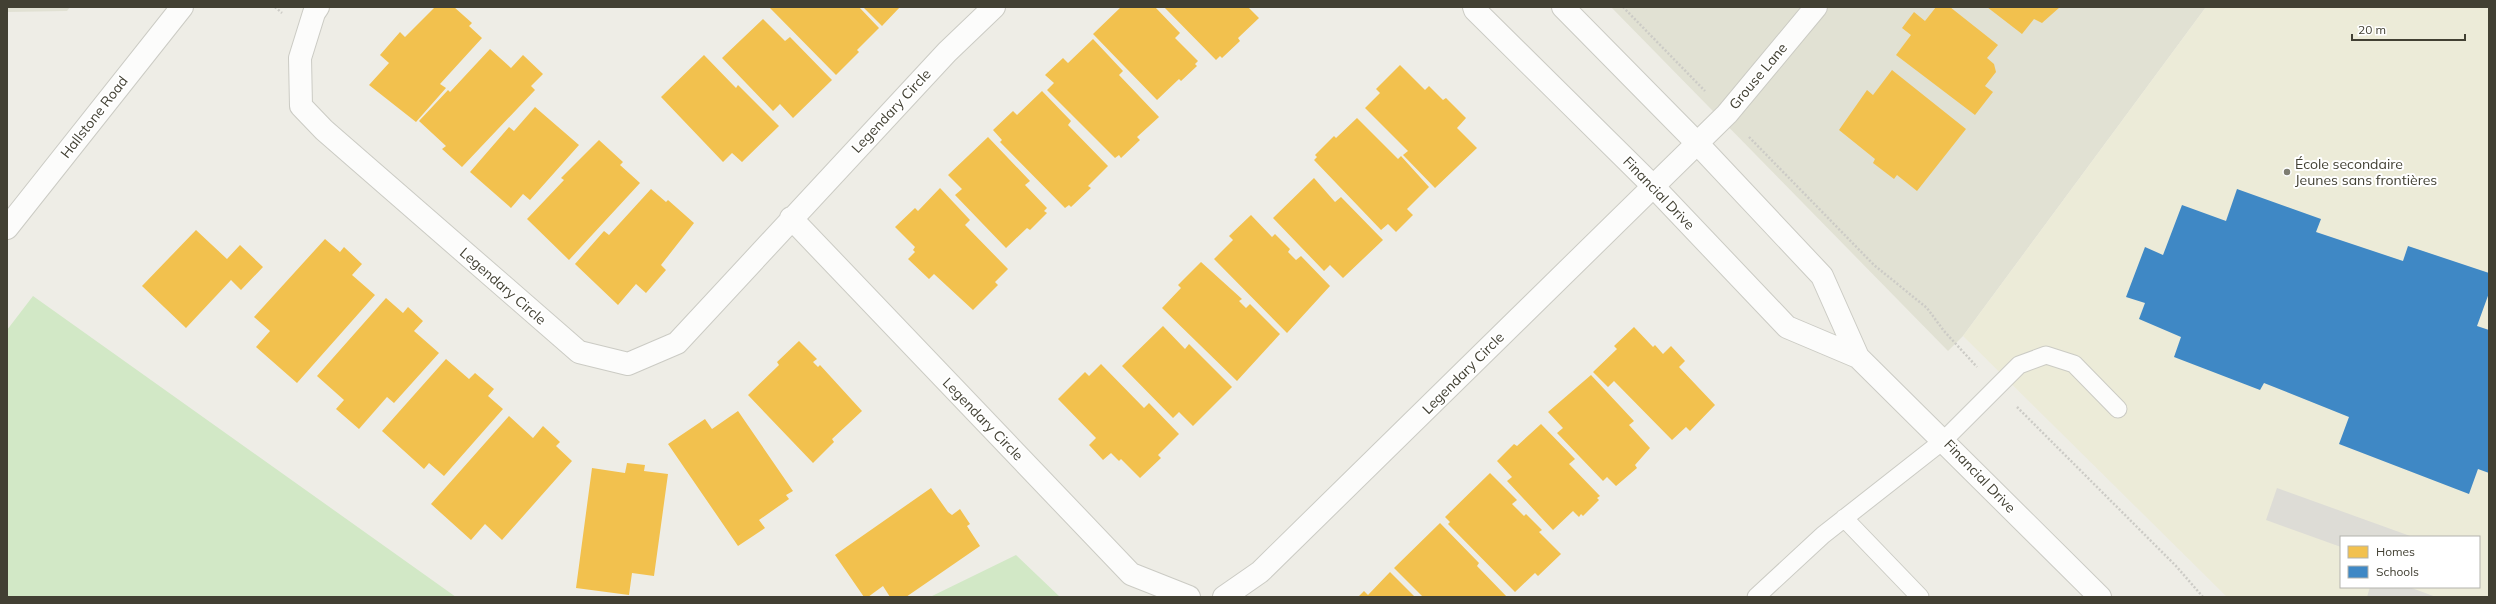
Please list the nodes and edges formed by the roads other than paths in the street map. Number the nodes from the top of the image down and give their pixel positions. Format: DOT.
graph roads {
  1 [pos="182,7"];
  2 [pos="318,7"];
  3 [pos="994,7"];
  4 [pos="1474,7"];
  5 [pos="1563,7"];
  6 [pos="1816,7"];
  7 [pos="1696,142"];
  8 [pos="1653,186"];
  9 [pos="791,218"];
  10 [pos="7,228"];
  11 [pos="1858,357"];
  12 [pos="2118,409"];
  13 [pos="1944,440"];
  14 [pos="1844,518"];
  15 [pos="1189,597"];
  16 [pos="1224,597"];
  17 [pos="1756,597"];
  18 [pos="1920,597"];
  19 [pos="2100,597"];
  1 -- 10 [label="street, Hallstone Road"];
  2 -- 9 [label="street, Legendary Circle"];
  3 -- 9 [label="street, Legendary Circle"];
  4 -- 8 [label="street, Financial Drive"];
  5 -- 7 [label="street, Financial Drive"];
  6 -- 7 [label="street, Grouse Lane"];
  7 -- 8 [label="street, Legendary Circle"];
  7 -- 11 [label="street, Financial Drive"];
  8 -- 11 [label="street, Financial Drive"];
  8 -- 16 [label="street, Legendary Circle"];
  9 -- 15 [label="street, Legendary Circle"];
  11 -- 13 [label="street, Financial Drive"];
  12 -- 13 [label="lane"];
  13 -- 14 [label="lane"];
  13 -- 19 [label="street, Financial Drive"];
  14 -- 17 [label="lane"];
  14 -- 18 [label="lane"];
}
